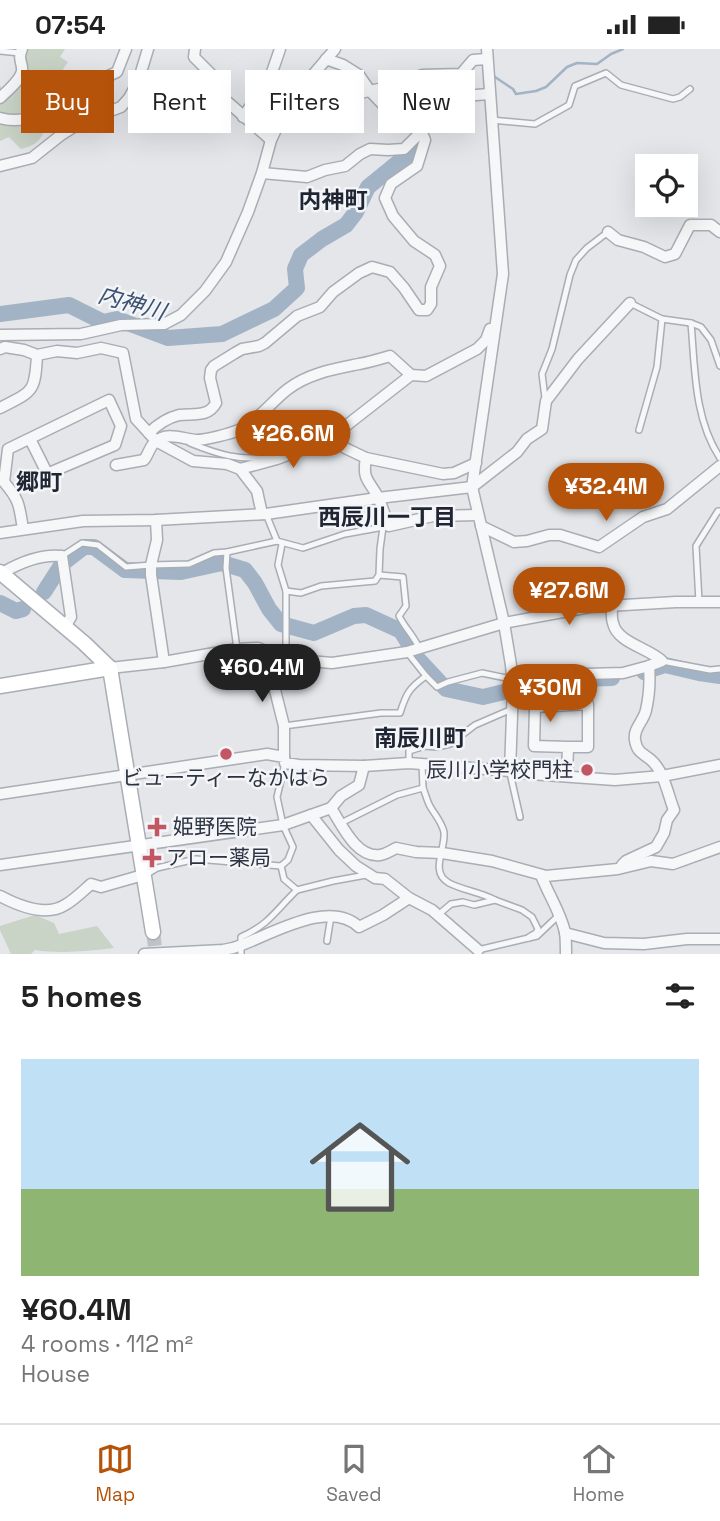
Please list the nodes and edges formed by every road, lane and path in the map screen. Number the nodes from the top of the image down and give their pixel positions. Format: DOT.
graph roads {
  1 [pos="126,49"];
  2 [pos="148,49"];
  3 [pos="280,49"];
  4 [pos="335,49"];
  5 [pos="0,51"];
  6 [pos="21,51"];
  7 [pos="193,52"];
  8 [pos="323,58"];
  9 [pos="485,60"];
  10 [pos="690,89"];
  11 [pos="370,92"];
  12 [pos="364,93"];
  13 [pos="489,94"];
  14 [pos="0,98"];
  15 [pos="243,117"];
  16 [pos="0,118"];
  17 [pos="491,120"];
  18 [pos="274,133"];
  19 [pos="423,135"];
  20 [pos="271,140"];
  21 [pos="0,166"];
  22 [pos="262,173"];
  23 [pos="608,232"];
  24 [pos="720,232"];
  25 [pos="630,303"];
  26 [pos="498,307"];
  27 [pos="662,319"];
  28 [pos="691,323"];
  29 [pos="0,335"];
  30 [pos="0,349"];
  31 [pos="37,355"];
  32 [pos="720,366"];
  33 [pos="411,375"];
  34 [pos="546,401"];
  35 [pos="0,408"];
  36 [pos="639,430"];
  37 [pos="177,436"];
  38 [pos="152,437"];
  39 [pos="335,437"];
  40 [pos="30,439"];
  41 [pos="288,455"];
  42 [pos="366,458"];
  43 [pos="720,458"];
  44 [pos="476,463"];
  45 [pos="116,465"];
  46 [pos="720,466"];
  47 [pos="240,469"];
  48 [pos="472,487"];
  49 [pos="378,498"];
  50 [pos="720,510"];
  51 [pos="264,514"];
  52 [pos="156,520"];
  53 [pos="480,521"];
  54 [pos="386,526"];
  55 [pos="23,529"];
  56 [pos="0,533"];
  57 [pos="279,543"];
  58 [pos="227,552"];
  59 [pos="63,562"];
  60 [pos="151,569"];
  61 [pos="1,572"];
  62 [pos="379,575"];
  63 [pos="286,591"];
  64 [pos="699,602"];
  65 [pos="720,602"];
  66 [pos="612,605"];
  67 [pos="504,623"];
  68 [pos="65,627"];
  69 [pos="237,649"];
  70 [pos="413,650"];
  71 [pos="284,659"];
  72 [pos="663,661"];
  73 [pos="164,662"];
  74 [pos="649,666"];
  75 [pos="110,668"];
  76 [pos="720,669"];
  77 [pos="426,676"];
  78 [pos="512,681"];
  79 [pos="0,686"];
  80 [pos="512,709"];
  81 [pos="284,726"];
  82 [pos="568,747"];
  83 [pos="285,760"];
  84 [pos="409,763"];
  85 [pos="422,764"];
  86 [pos="720,765"];
  87 [pos="364,766"];
  88 [pos="509,771"];
  89 [pos="127,775"];
  90 [pos="567,776"];
  91 [pos="662,776"];
  92 [pos="423,788"];
  93 [pos="0,794"];
  94 [pos="331,808"];
  95 [pos="311,815"];
  96 [pos="520,817"];
  97 [pos="341,823"];
  98 [pos="283,825"];
  99 [pos="138,846"];
  100 [pos="720,848"];
  101 [pos="442,853"];
  102 [pos="0,865"];
  103 [pos="281,866"];
  104 [pos="618,869"];
  105 [pos="370,874"];
  106 [pos="143,875"];
  107 [pos="541,875"];
  108 [pos="296,890"];
  109 [pos="0,896"];
  110 [pos="409,898"];
  111 [pos="495,900"];
  112 [pos="438,915"];
  113 [pos="559,915"];
  114 [pos="331,916"];
  115 [pos="153,932"];
  116 [pos="565,933"];
  117 [pos="529,938"];
  118 [pos="720,939"];
  119 [pos="327,941"];
  120 [pos="241,950"];
  121 [pos="478,950"];
  122 [pos="144,954"];
  123 [pos="464,954"];
  124 [pos="566,954"];
  1 -- 16 [label="street"];
  2 -- 21 [label="street"];
  3 -- 15 [label="street"];
  4 -- 8 [label="street"];
  5 -- 6 [label="lane"];
  6 -- 14 [label="street"];
  7 -- 15 [label="street"];
  8 -- 11 [label="street"];
  9 -- 11 [label="street"];
  9 -- 13 [label="street"];
  10 -- 17 [label="lane"];
  11 -- 12 [label="street"];
  11 -- 19 [label="street"];
  13 -- 17 [label="street"];
  13 -- 19 [label="street"];
  15 -- 20 [label="street"];
  17 -- 26 [label="street"];
  18 -- 20 [label="street"];
  19 -- 22 [label="street"];
  19 -- 38 [label="street"];
  20 -- 22 [label="street"];
  22 -- 29 [label="street"];
  23 -- 24 [label="street"];
  23 -- 34 [label="lane"];
  25 -- 27 [label="lane"];
  25 -- 34 [label="street"];
  26 -- 33 [label="street"];
  26 -- 44 [label="street"];
  27 -- 28 [label="lane"];
  27 -- 36 [label="lane"];
  28 -- 32 [label="lane"];
  28 -- 43 [label="lane"];
  30 -- 31 [label="street"];
  31 -- 35 [label="street"];
  31 -- 38 [label="street"];
  33 -- 37 [label="street"];
  33 -- 39 [label="street"];
  34 -- 48 [label="street"];
  37 -- 38 [label="street"];
  37 -- 41 [label="lane"];
  38 -- 45 [label="street"];
  38 -- 47 [label="street"];
  39 -- 41 [label="street"];
  39 -- 42 [label="street"];
  40 -- 40 [label="street"];
  40 -- 55 [label="street"];
  41 -- 47 [label="street"];
  42 -- 44 [label="street"];
  42 -- 49 [label="street"];
  44 -- 48 [label="street"];
  46 -- 53 [label="street"];
  47 -- 51 [label="street"];
  48 -- 49 [label="street"];
  48 -- 53 [label="street"];
  49 -- 51 [label="street"];
  49 -- 54 [label="street"];
  50 -- 64 [label="lane"];
  51 -- 52 [label="street"];
  51 -- 57 [label="lane"];
  52 -- 55 [label="street"];
  52 -- 60 [label="street"];
  53 -- 54 [label="street"];
  53 -- 67 [label="street"];
  54 -- 57 [label="lane"];
  54 -- 62 [label="lane"];
  55 -- 56 [label="street"];
  57 -- 58 [label="lane"];
  57 -- 63 [label="lane"];
  58 -- 60 [label="lane"];
  58 -- 69 [label="lane"];
  59 -- 60 [label="lane"];
  59 -- 61 [label="street"];
  59 -- 68 [label="street"];
  60 -- 73 [label="street"];
  61 -- 68 [label="street"];
  62 -- 63 [label="lane"];
  62 -- 70 [label="lane"];
  63 -- 71 [label="lane"];
  64 -- 65 [label="street"];
  64 -- 66 [label="street"];
  66 -- 67 [label="street"];
  66 -- 72 [label="street"];
  67 -- 70 [label="street"];
  67 -- 78 [label="street"];
  68 -- 75 [label="street"];
  69 -- 71 [label="street"];
  69 -- 73 [label="street"];
  70 -- 71 [label="street"];
  70 -- 77 [label="lane"];
  71 -- 81 [label="street"];
  72 -- 74 [label="street"];
  72 -- 76 [label="lane"];
  73 -- 75 [label="street"];
  74 -- 78 [label="street"];
  74 -- 91 [label="street"];
  75 -- 79 [label="street"];
  75 -- 89 [label="street"];
  77 -- 78 [label="lane"];
  77 -- 81 [label="lane"];
  78 -- 80 [label="street"];
  80 -- 84 [label="lane"];
  80 -- 88 [label="street"];
  81 -- 83 [label="street"];
  82 -- 82 [label="street"];
  82 -- 90 [label="street"];
  83 -- 87 [label="street"];
  83 -- 89 [label="street"];
  83 -- 98 [label="lane"];
  84 -- 85 [label="street"];
  84 -- 87 [label="street"];
  85 -- 88 [label="street"];
  85 -- 92 [label="lane"];
  86 -- 91 [label="street"];
  87 -- 94 [label="street"];
  88 -- 90 [label="street"];
  88 -- 96 [label="lane"];
  89 -- 93 [label="street"];
  89 -- 99 [label="street"];
  90 -- 91 [label="street"];
  91 -- 104 [label="street"];
  92 -- 97 [label="lane"];
  92 -- 101 [label="lane"];
  94 -- 95 [label="street"];
  94 -- 97 [label="street"];
  95 -- 98 [label="street"];
  95 -- 105 [label="street"];
  97 -- 101 [label="street"];
  98 -- 99 [label="street"];
  98 -- 103 [label="lane"];
  99 -- 102 [label="street"];
  99 -- 106 [label="street"];
  100 -- 104 [label="street"];
  101 -- 107 [label="street"];
  101 -- 111 [label="lane"];
  103 -- 106 [label="lane"];
  103 -- 108 [label="lane"];
  104 -- 107 [label="street"];
  105 -- 108 [label="lane"];
  105 -- 110 [label="street"];
  106 -- 109 [label="street"];
  106 -- 115 [label="street"];
  107 -- 113 [label="street"];
  108 -- 120 [label="lane"];
  110 -- 112 [label="street"];
  110 -- 114 [label="street"];
  111 -- 112 [label="lane"];
  111 -- 117 [label="lane"];
  112 -- 121 [label="street"];
  113 -- 116 [label="street"];
  113 -- 117 [label="lane"];
  114 -- 119 [label="lane"];
  114 -- 120 [label="street"];
  116 -- 118 [label="street"];
  116 -- 124 [label="street"];
  117 -- 121 [label="lane"];
  120 -- 122 [label="street"];
  121 -- 123 [label="street"];
}
